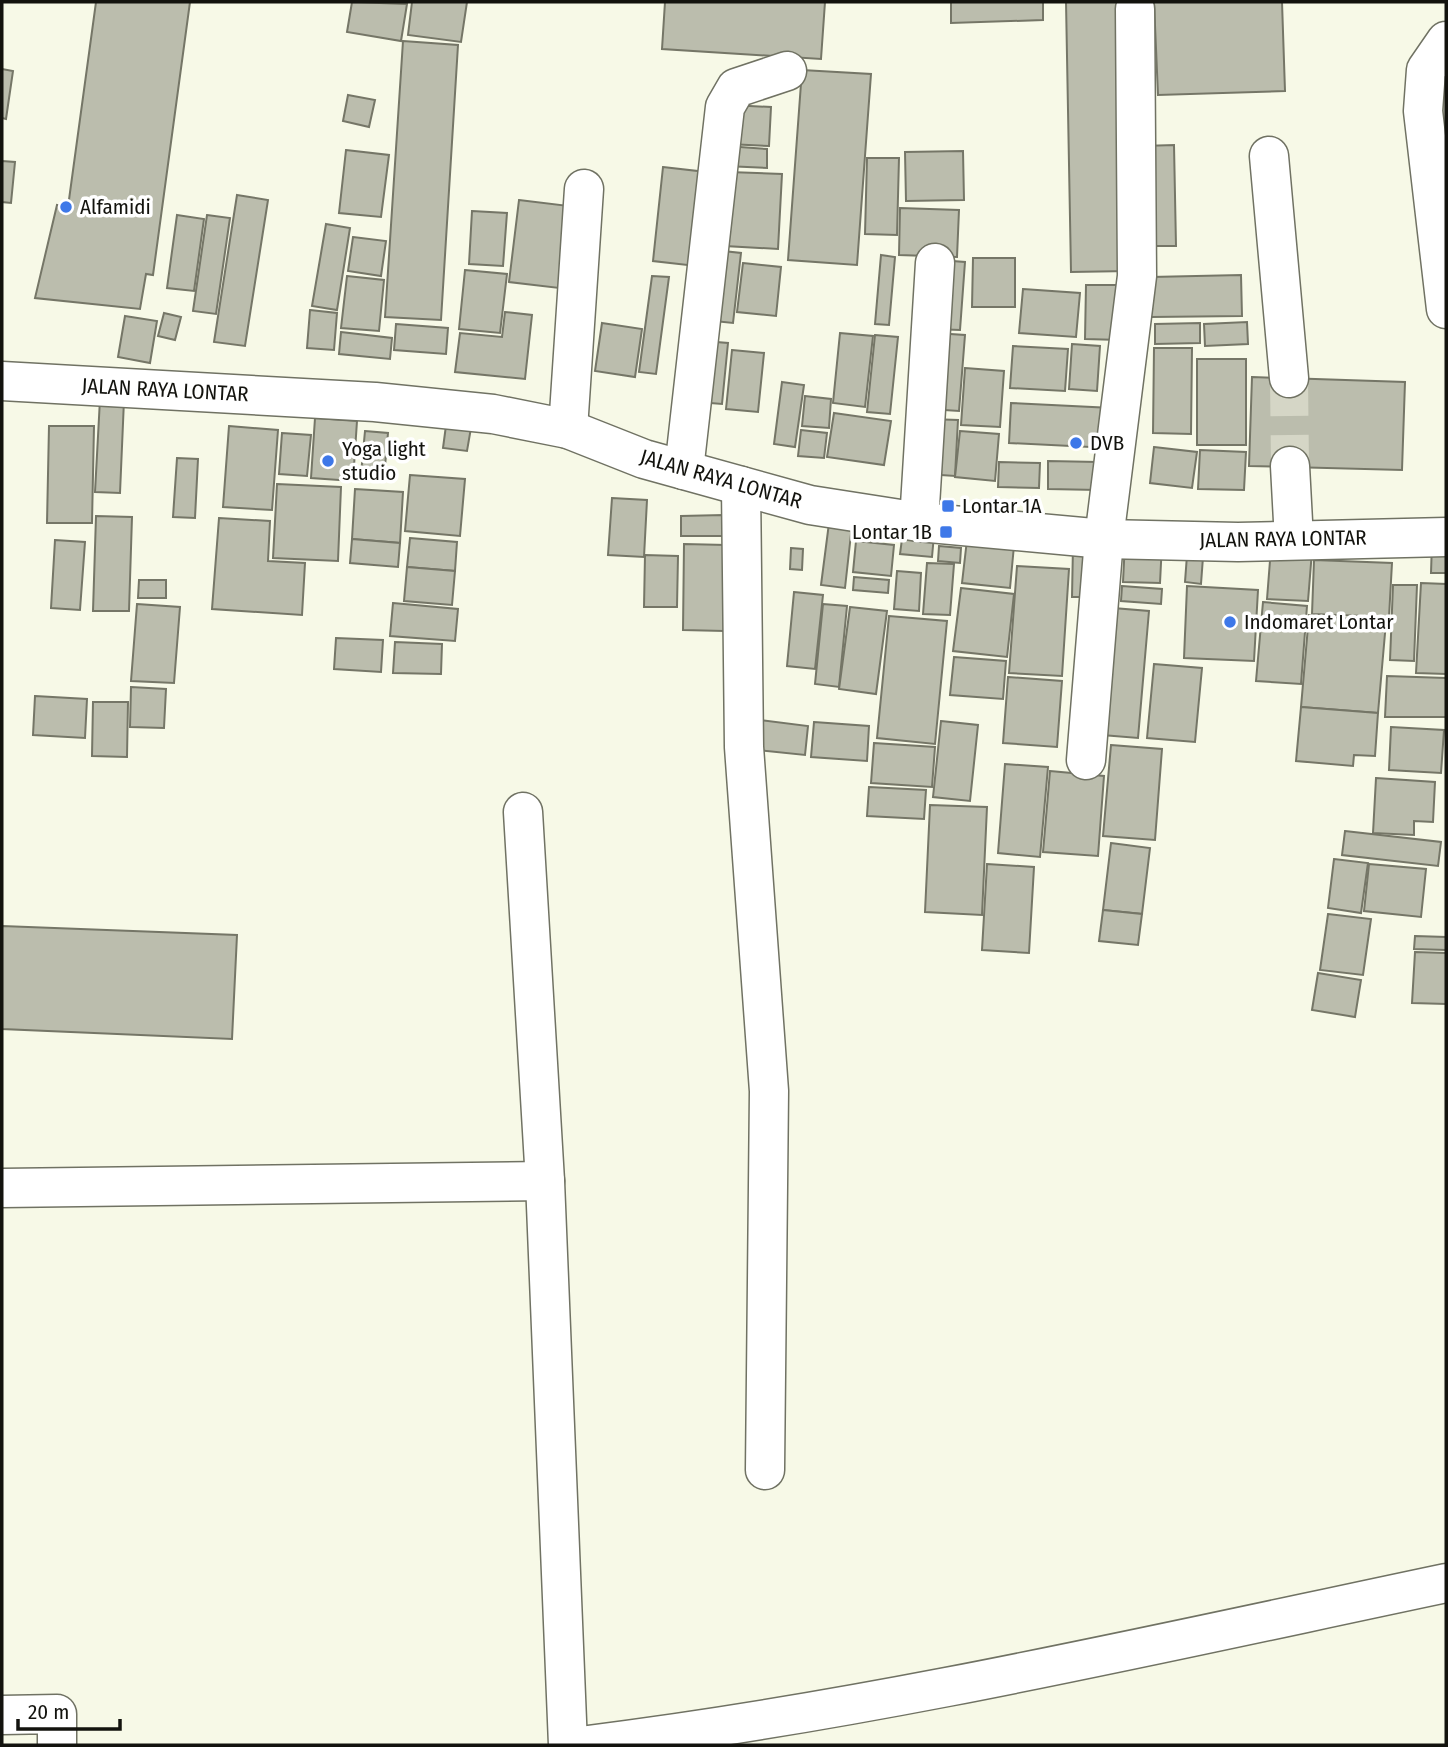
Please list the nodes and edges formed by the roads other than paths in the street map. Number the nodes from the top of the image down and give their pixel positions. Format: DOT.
graph roads {
  1 [pos="1135,9"];
  2 [pos="1446,41"];
  3 [pos="787,71"];
  4 [pos="1269,156"];
  5 [pos="583,189"];
  6 [pos="935,263"];
  7 [pos="1446,309"];
  8 [pos="1289,378"];
  9 [pos="2,381"];
  10 [pos="568,429"];
  11 [pos="1290,466"];
  12 [pos="684,470"];
  13 [pos="741,486"];
  14 [pos="919,522"];
  15 [pos="1446,537"];
  16 [pos="1104,539"];
  17 [pos="1294,540"];
  18 [pos="1086,760"];
  19 [pos="523,813"];
  20 [pos="545,1181"];
  21 [pos="2,1188"];
  22 [pos="765,1469"];
  23 [pos="1446,1583"];
  24 [pos="2,1714"];
  25 [pos="57,1730"];
  26 [pos="568,1745"];
  27 [pos="588,1745"];
  1 -- 16 [label="street"];
  2 -- 7 [label="street"];
  3 -- 12 [label="street"];
  4 -- 8 [label="street"];
  5 -- 10 [label="street"];
  6 -- 14 [label="street"];
  9 -- 10 [label="street, JALAN RAYA LONTAR"];
  10 -- 12 [label="street, JALAN RAYA LONTAR"];
  11 -- 17 [label="street"];
  12 -- 13 [label="street, JALAN RAYA LONTAR"];
  13 -- 14 [label="street, JALAN RAYA LONTAR"];
  13 -- 22 [label="street"];
  14 -- 16 [label="street, JALAN RAYA LONTAR"];
  15 -- 17 [label="street, JALAN RAYA LONTAR"];
  16 -- 17 [label="street, JALAN RAYA LONTAR"];
  16 -- 18 [label="street"];
  19 -- 20 [label="street"];
  20 -- 21 [label="street"];
  20 -- 26 [label="street"];
  23 -- 27 [label="street"];
  24 -- 25 [label="street"];
}
